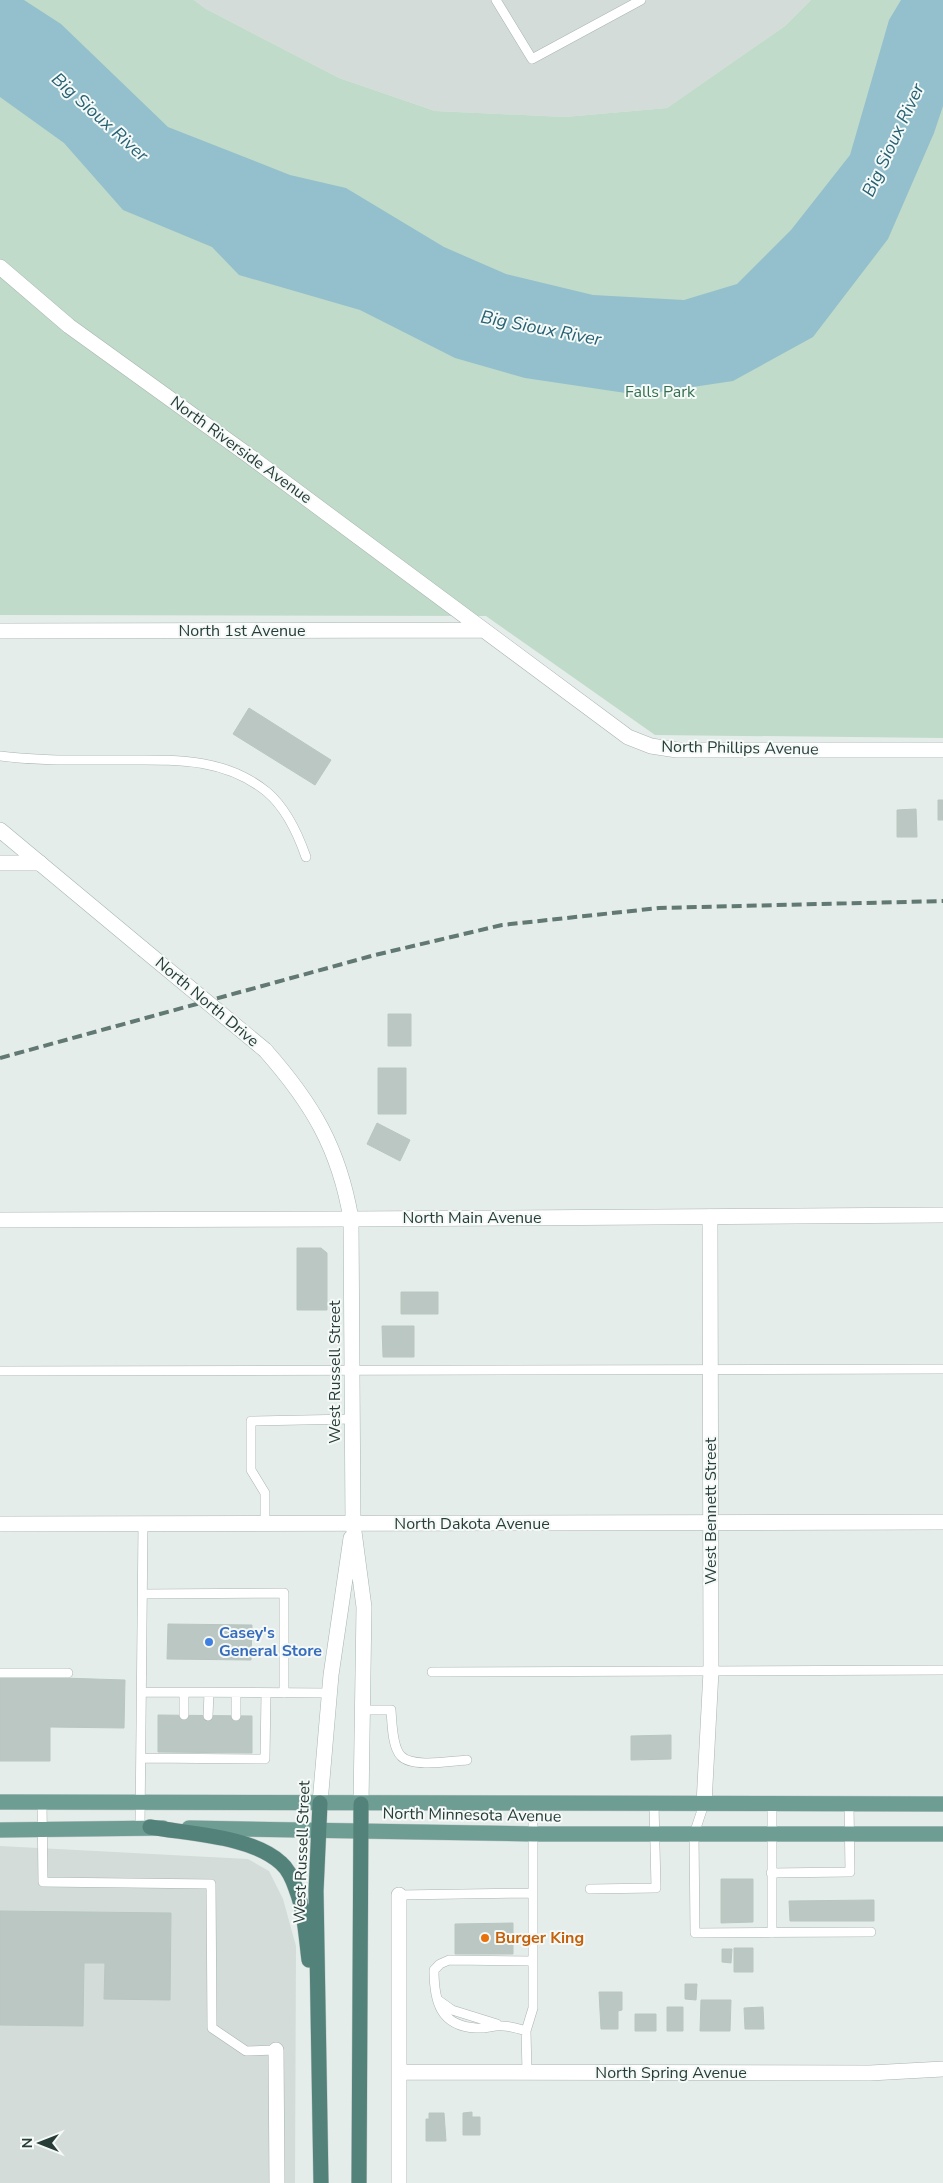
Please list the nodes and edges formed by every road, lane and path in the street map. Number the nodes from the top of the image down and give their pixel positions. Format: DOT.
graph roads {
  1 [pos="496,0"];
  2 [pos="641,0"];
  3 [pos="0,267"];
  4 [pos="484,630"];
  5 [pos="0,631"];
  6 [pos="943,750"];
  7 [pos="0,756"];
  8 [pos="0,830"];
  9 [pos="306,857"];
  10 [pos="0,863"];
  11 [pos="40,863"];
  12 [pos="943,1215"];
  13 [pos="710,1217"];
  14 [pos="351,1219"];
  15 [pos="0,1220"];
  16 [pos="943,1369"];
  17 [pos="353,1370"];
  18 [pos="711,1370"];
  19 [pos="0,1372"];
  20 [pos="352,1419"];
  21 [pos="711,1522"];
  22 [pos="943,1522"];
  23 [pos="0,1524"];
  24 [pos="143,1524"];
  25 [pos="265,1524"];
  26 [pos="353,1524"];
  27 [pos="143,1594"];
  28 [pos="943,1670"];
  29 [pos="711,1671"];
  30 [pos="432,1672"];
  31 [pos="0,1673"];
  32 [pos="68,1673"];
  33 [pos="142,1692"];
  34 [pos="184,1693"];
  35 [pos="209,1693"];
  36 [pos="236,1693"];
  37 [pos="266,1693"];
  38 [pos="284,1693"];
  39 [pos="330,1693"];
  40 [pos="362,1710"];
  41 [pos="184,1716"];
  42 [pos="208,1716"];
  43 [pos="236,1716"];
  44 [pos="142,1758"];
  45 [pos="467,1760"];
  46 [pos="0,1802"];
  47 [pos="42,1802"];
  48 [pos="320,1802"];
  49 [pos="141,1803"];
  50 [pos="361,1804"];
  51 [pos="533,1804"];
  52 [pos="654,1804"];
  53 [pos="704,1804"];
  54 [pos="772,1804"];
  55 [pos="849,1804"];
  56 [pos="943,1804"];
  57 [pos="145,1827"];
  58 [pos="0,1830"];
  59 [pos="42,1830"];
  60 [pos="317,1830"];
  61 [pos="360,1832"];
  62 [pos="533,1834"];
  63 [pos="654,1834"];
  64 [pos="694,1834"];
  65 [pos="771,1834"];
  66 [pos="849,1834"];
  67 [pos="943,1834"];
  68 [pos="771,1873"];
  69 [pos="590,1888"];
  70 [pos="533,1893"];
  71 [pos="399,1895"];
  72 [pos="871,1932"];
  73 [pos="772,1933"];
  74 [pos="533,1960"];
  75 [pos="437,1999"];
  76 [pos="502,2026"];
  77 [pos="319,2031"];
  78 [pos="526,2031"];
  79 [pos="276,2050"];
  80 [pos="943,2069"];
  81 [pos="399,2072"];
  82 [pos="527,2072"];
  83 [pos="277,2183"];
  84 [pos="321,2183"];
  85 [pos="359,2183"];
  86 [pos="399,2183"];
  1 -- 2 [label="lane"];
  3 -- 4 [label="street, North Riverside Avenue"];
  4 -- 5 [label="street, North 1st Avenue"];
  4 -- 6 [label="street, North Phillips Avenue"];
  7 -- 9 [label="lane"];
  8 -- 11 [label="street, North North Drive"];
  10 -- 11 [label="street"];
  11 -- 14 [label="street, North North Drive, bridge"];
  12 -- 13 [label="street, North Main Avenue"];
  13 -- 14 [label="street, North Main Avenue"];
  13 -- 18 [label="street, West Bennett Street"];
  14 -- 15 [label="street, North Main Avenue"];
  14 -- 17 [label="street, West Russell Street"];
  16 -- 18 [label="lane"];
  17 -- 18 [label="lane"];
  17 -- 19 [label="lane"];
  17 -- 20 [label="street, West Russell Street"];
  18 -- 21 [label="street, West Bennett Street"];
  20 -- 25 [label="lane"];
  20 -- 26 [label="street, West Russell Street"];
  21 -- 22 [label="street, North Dakota Avenue"];
  21 -- 26 [label="street, North Dakota Avenue"];
  21 -- 29 [label="street, West Bennett Street"];
  23 -- 24 [label="street, North Dakota Avenue"];
  24 -- 25 [label="street, North Dakota Avenue"];
  24 -- 27 [label="lane"];
  25 -- 26 [label="street, North Dakota Avenue"];
  26 -- 39 [label="street, West Russell Street"];
  26 -- 40 [label="street, West Russell Street"];
  27 -- 33 [label="lane"];
  27 -- 38 [label="lane"];
  28 -- 29 [label="lane"];
  29 -- 30 [label="lane"];
  29 -- 53 [label="street, West Bennett Street"];
  31 -- 32 [label="lane"];
  33 -- 34 [label="lane"];
  33 -- 44 [label="lane"];
  34 -- 35 [label="lane"];
  34 -- 41 [label="lane"];
  35 -- 36 [label="lane"];
  35 -- 42 [label="lane"];
  36 -- 37 [label="lane"];
  36 -- 43 [label="lane"];
  37 -- 38 [label="lane"];
  37 -- 44 [label="lane"];
  38 -- 39 [label="lane"];
  39 -- 48 [label="street, West Russell Street"];
  40 -- 45 [label="lane"];
  40 -- 50 [label="street, West Russell Street"];
  44 -- 49 [label="lane"];
  46 -- 47 [label="main road, North Minnesota Avenue"];
  47 -- 49 [label="main road, North Minnesota Avenue"];
  47 -- 59 [label="lane"];
  48 -- 49 [label="main road, North Minnesota Avenue"];
  48 -- 50 [label="main road, North Minnesota Avenue"];
  48 -- 60 [label="highway, West Russell Street"];
  49 -- 57 [label="lane"];
  50 -- 51 [label="main road, North Minnesota Avenue"];
  50 -- 61 [label="highway, West Russell Street"];
  51 -- 52 [label="main road, North Minnesota Avenue"];
  51 -- 62 [label="lane"];
  52 -- 53 [label="main road, North Minnesota Avenue"];
  52 -- 63 [label="lane"];
  53 -- 54 [label="main road, North Minnesota Avenue"];
  53 -- 64 [label="lane"];
  54 -- 55 [label="main road, North Minnesota Avenue"];
  54 -- 65 [label="lane"];
  55 -- 56 [label="main road, North Minnesota Avenue"];
  55 -- 66 [label="lane"];
  57 -- 59 [label="main road, North Minnesota Avenue"];
  57 -- 60 [label="main road, North Minnesota Avenue"];
  57 -- 77 [label="highway"];
  58 -- 59 [label="main road, North Minnesota Avenue"];
  59 -- 79 [label="lane"];
  60 -- 61 [label="main road, North Minnesota Avenue"];
  60 -- 77 [label="highway, West Russell Street"];
  61 -- 62 [label="main road, North Minnesota Avenue"];
  61 -- 85 [label="highway, West Russell Street"];
  62 -- 63 [label="main road, North Minnesota Avenue"];
  62 -- 70 [label="lane"];
  63 -- 64 [label="main road, North Minnesota Avenue"];
  63 -- 69 [label="lane"];
  64 -- 65 [label="main road, North Minnesota Avenue"];
  64 -- 73 [label="lane"];
  65 -- 66 [label="main road, North Minnesota Avenue"];
  65 -- 68 [label="lane"];
  66 -- 67 [label="main road, North Minnesota Avenue"];
  66 -- 68 [label="lane"];
  68 -- 73 [label="lane"];
  70 -- 71 [label="lane"];
  70 -- 74 [label="lane"];
  71 -- 81 [label="street"];
  72 -- 73 [label="lane"];
  74 -- 75 [label="lane"];
  74 -- 78 [label="lane"];
  75 -- 76 [label="lane"];
  75 -- 76 [label="lane"];
  76 -- 78 [label="lane"];
  77 -- 84 [label="highway, West Russell Street"];
  78 -- 82 [label="lane"];
  79 -- 83 [label="street"];
  80 -- 82 [label="street, North Spring Avenue"];
  81 -- 82 [label="street, North Spring Avenue"];
  81 -- 86 [label="street"];
}
